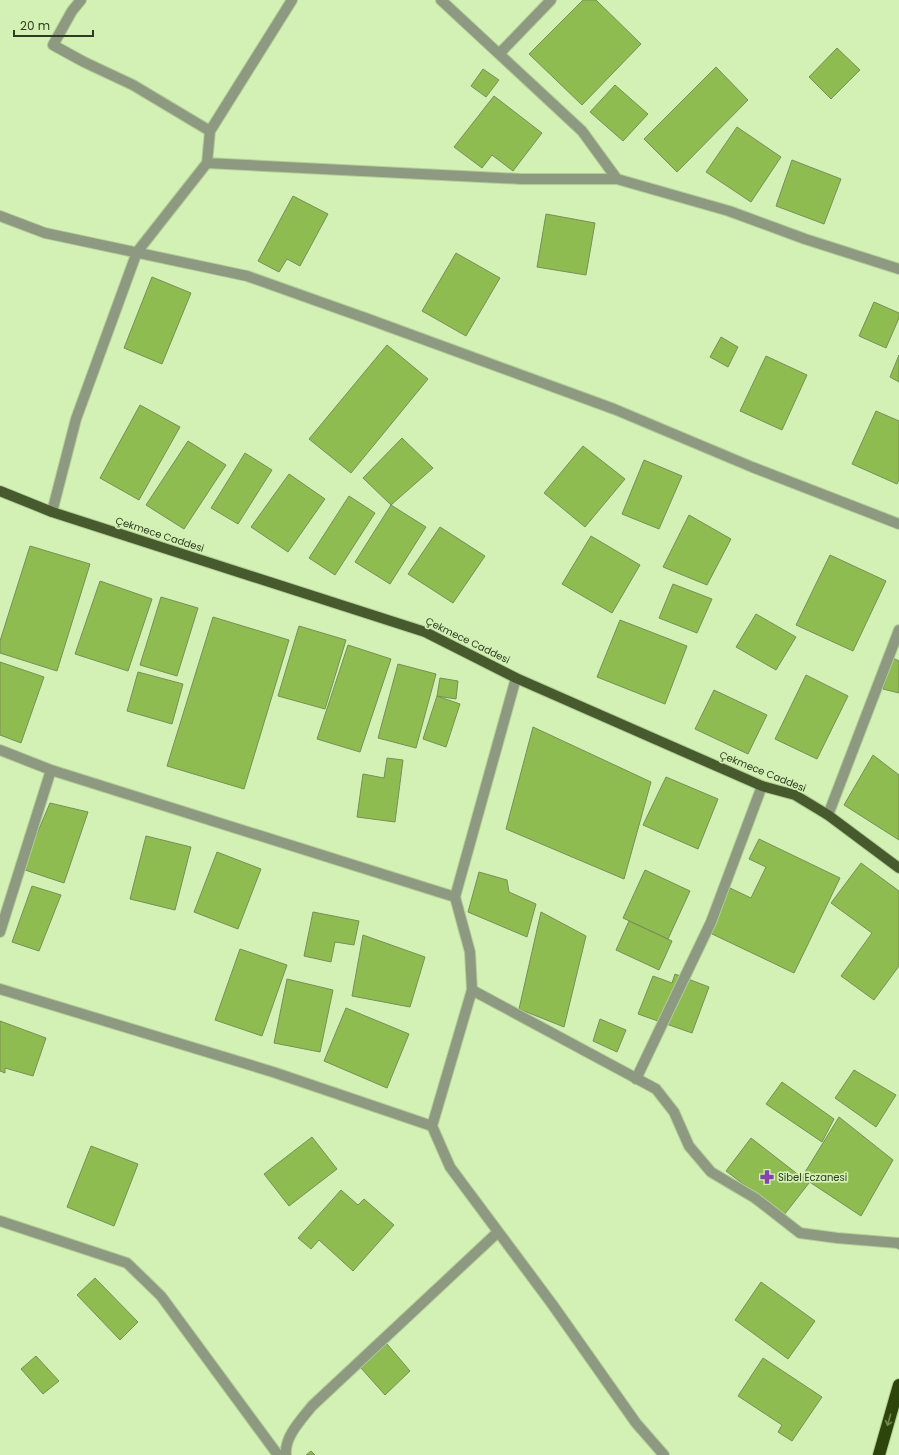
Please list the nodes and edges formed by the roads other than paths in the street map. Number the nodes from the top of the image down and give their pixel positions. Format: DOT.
graph roads {
  1 [pos="81,0"];
  2 [pos="292,0"];
  3 [pos="441,0"];
  4 [pos="551,0"];
  5 [pos="499,54"];
  6 [pos="210,130"];
  7 [pos="207,162"];
  8 [pos="617,178"];
  9 [pos="0,216"];
  10 [pos="137,252"];
  11 [pos="899,269"];
  12 [pos="0,491"];
  13 [pos="52,512"];
  14 [pos="899,524"];
  15 [pos="899,630"];
  16 [pos="516,678"];
  17 [pos="0,750"];
  18 [pos="51,770"];
  19 [pos="762,786"];
  20 [pos="828,815"];
  21 [pos="899,868"];
  22 [pos="455,897"];
  23 [pos="0,932"];
  24 [pos="0,989"];
  25 [pos="472,990"];
  26 [pos="636,1079"];
  27 [pos="432,1126"];
  28 [pos="0,1221"];
  29 [pos="498,1232"];
  30 [pos="899,1244"];
  31 [pos="899,1385"];
  32 [pos="278,1455"];
  33 [pos="286,1455"];
  34 [pos="664,1455"];
  35 [pos="879,1455"];
  1 -- 6 [label="street"];
  2 -- 6 [label="street"];
  3 -- 5 [label="street"];
  4 -- 5 [label="street"];
  5 -- 8 [label="street"];
  6 -- 7 [label="street"];
  7 -- 8 [label="street"];
  7 -- 10 [label="street"];
  8 -- 11 [label="street"];
  9 -- 10 [label="street"];
  10 -- 13 [label="street"];
  10 -- 14 [label="street"];
  12 -- 13 [label="main road, Çekmece Caddesi"];
  13 -- 16 [label="main road, Çekmece Caddesi"];
  15 -- 20 [label="street"];
  16 -- 19 [label="main road, Çekmece Caddesi"];
  16 -- 22 [label="street"];
  17 -- 18 [label="street"];
  18 -- 22 [label="street"];
  18 -- 23 [label="street"];
  19 -- 20 [label="main road, Çekmece Caddesi"];
  19 -- 26 [label="street"];
  20 -- 21 [label="main road, Çekmece Caddesi"];
  22 -- 25 [label="street"];
  24 -- 27 [label="street"];
  25 -- 26 [label="street"];
  25 -- 27 [label="street"];
  26 -- 30 [label="street"];
  27 -- 29 [label="street"];
  28 -- 32 [label="street"];
  29 -- 33 [label="street"];
  29 -- 34 [label="street"];
  31 -- 35 [label="highway, one-way"];
}
